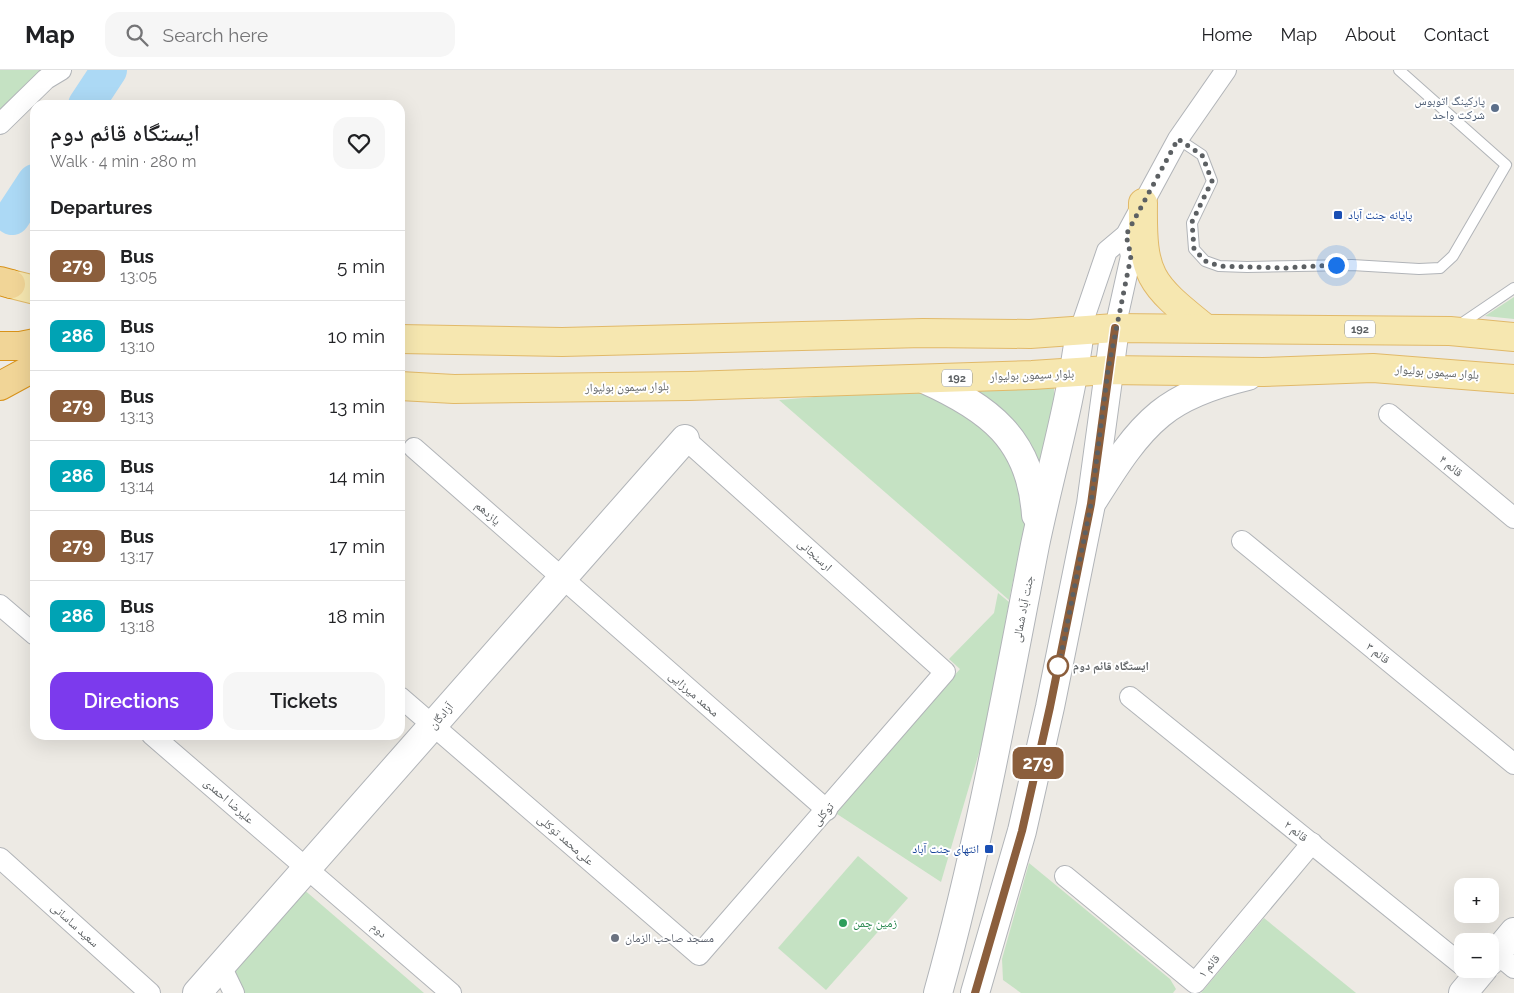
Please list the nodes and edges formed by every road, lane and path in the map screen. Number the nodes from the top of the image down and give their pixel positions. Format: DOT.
graph roads {
  1 [pos="61,70"];
  2 [pos="1226,70"];
  3 [pos="1399,70"];
  4 [pos="0,124"];
  5 [pos="1178,139"];
  6 [pos="1143,203"];
  7 [pos="1126,235"];
  8 [pos="1514,288"];
  9 [pos="1115,328"];
  10 [pos="1205,328"];
  11 [pos="1080,330"];
  12 [pos="1450,331"];
  13 [pos="1514,337"];
  14 [pos="405,339"];
  15 [pos="30,344"];
  16 [pos="0,346"];
  17 [pos="30,370"];
  18 [pos="1108,370"];
  19 [pos="1263,372"];
  20 [pos="1075,373"];
  21 [pos="1514,378"];
  22 [pos="924,379"];
  23 [pos="0,386"];
  24 [pos="405,386"];
  25 [pos="1389,414"];
  26 [pos="684,439"];
  27 [pos="414,448"];
  28 [pos="1091,504"];
  29 [pos="1514,518"];
  30 [pos="1037,537"];
  31 [pos="1242,541"];
  32 [pos="562,578"];
  33 [pos="0,605"];
  34 [pos="30,631"];
  35 [pos="945,672"];
  36 [pos="1130,697"];
  37 [pos="405,701"];
  38 [pos="433,725"];
  39 [pos="158,740"];
  40 [pos="1514,764"];
  41 [pos="826,810"];
  42 [pos="1312,843"];
  43 [pos="0,858"];
  44 [pos="307,868"];
  45 [pos="1065,876"];
  46 [pos="1514,932"];
  47 [pos="1454,948"];
  48 [pos="1499,949"];
  49 [pos="699,955"];
  50 [pos="221,966"];
  51 [pos="150,993"];
  52 [pos="197,993"];
  53 [pos="234,993"];
  54 [pos="451,993"];
  55 [pos="938,993"];
  56 [pos="975,993"];
  1 -- 4 [label="street"];
  2 -- 5 [label="street, جنت آباد شمالی"];
  3 -- 5 [label="lane"];
  5 -- 6 [label="street, جنت آباد شمالی"];
  6 -- 7 [label="street, جنت آباد شمالی"];
  6 -- 10 [label="main road"];
  7 -- 9 [label="street"];
  7 -- 11 [label="street, جنت آباد شمالی"];
  8 -- 12 [label="lane"];
  9 -- 10 [label="main road, 192"];
  9 -- 11 [label="main road, 192"];
  9 -- 18 [label="main road"];
  10 -- 12 [label="main road, 192"];
  11 -- 14 [label="main road, 192"];
  11 -- 20 [label="main road, جنت آباد شمالی"];
  12 -- 13 [label="main road, 192"];
  15 -- 16 [label="highway"];
  17 -- 23 [label="highway"];
  18 -- 19 [label="main road, بلوار سیمون بولیوار / 192"];
  18 -- 20 [label="main road, بلوار سیمون بولیوار / 192"];
  18 -- 28 [label="main road"];
  19 -- 21 [label="main road, بلوار سیمون بولیوار / 192"];
  19 -- 28 [label="main road"];
  20 -- 22 [label="main road, بلوار سیمون بولیوار / 192"];
  20 -- 30 [label="main road, جنت آباد شمالی"];
  22 -- 24 [label="main road, بلوار سیمون بولیوار / 192"];
  22 -- 30 [label="main road"];
  25 -- 29 [label="street, قائم ۴"];
  26 -- 32 [label="main road, آزادگان"];
  26 -- 35 [label="street, ارسنجانی"];
  27 -- 32 [label="street, یازدهم"];
  28 -- 56 [label="main road"];
  30 -- 55 [label="main road, جنت آباد شمالی"];
  31 -- 40 [label="street, قائم ۳"];
  32 -- 38 [label="main road, آزادگان"];
  32 -- 41 [label="street, محمد میرزایی"];
  33 -- 34 [label="street"];
  35 -- 41 [label="street, توکلی"];
  36 -- 42 [label="street, قائم ۲"];
  37 -- 38 [label="street, علی‌محمد توکلی"];
  38 -- 44 [label="main road, آزادگان"];
  38 -- 49 [label="street, علی‌محمد توکلی"];
  39 -- 44 [label="street, علیرضا احمدی"];
  41 -- 49 [label="street, توکلی"];
  42 -- 45 [label="street, قائم ۱"];
  42 -- 47 [label="street, قائم ۲"];
  43 -- 51 [label="street, سعید ساسانی"];
  44 -- 50 [label="main road, آزادگان"];
  44 -- 54 [label="street, دوم"];
  46 -- 48 [label="main road"];
  50 -- 52 [label="main road, آزادگان"];
  50 -- 53 [label="street"];
}
